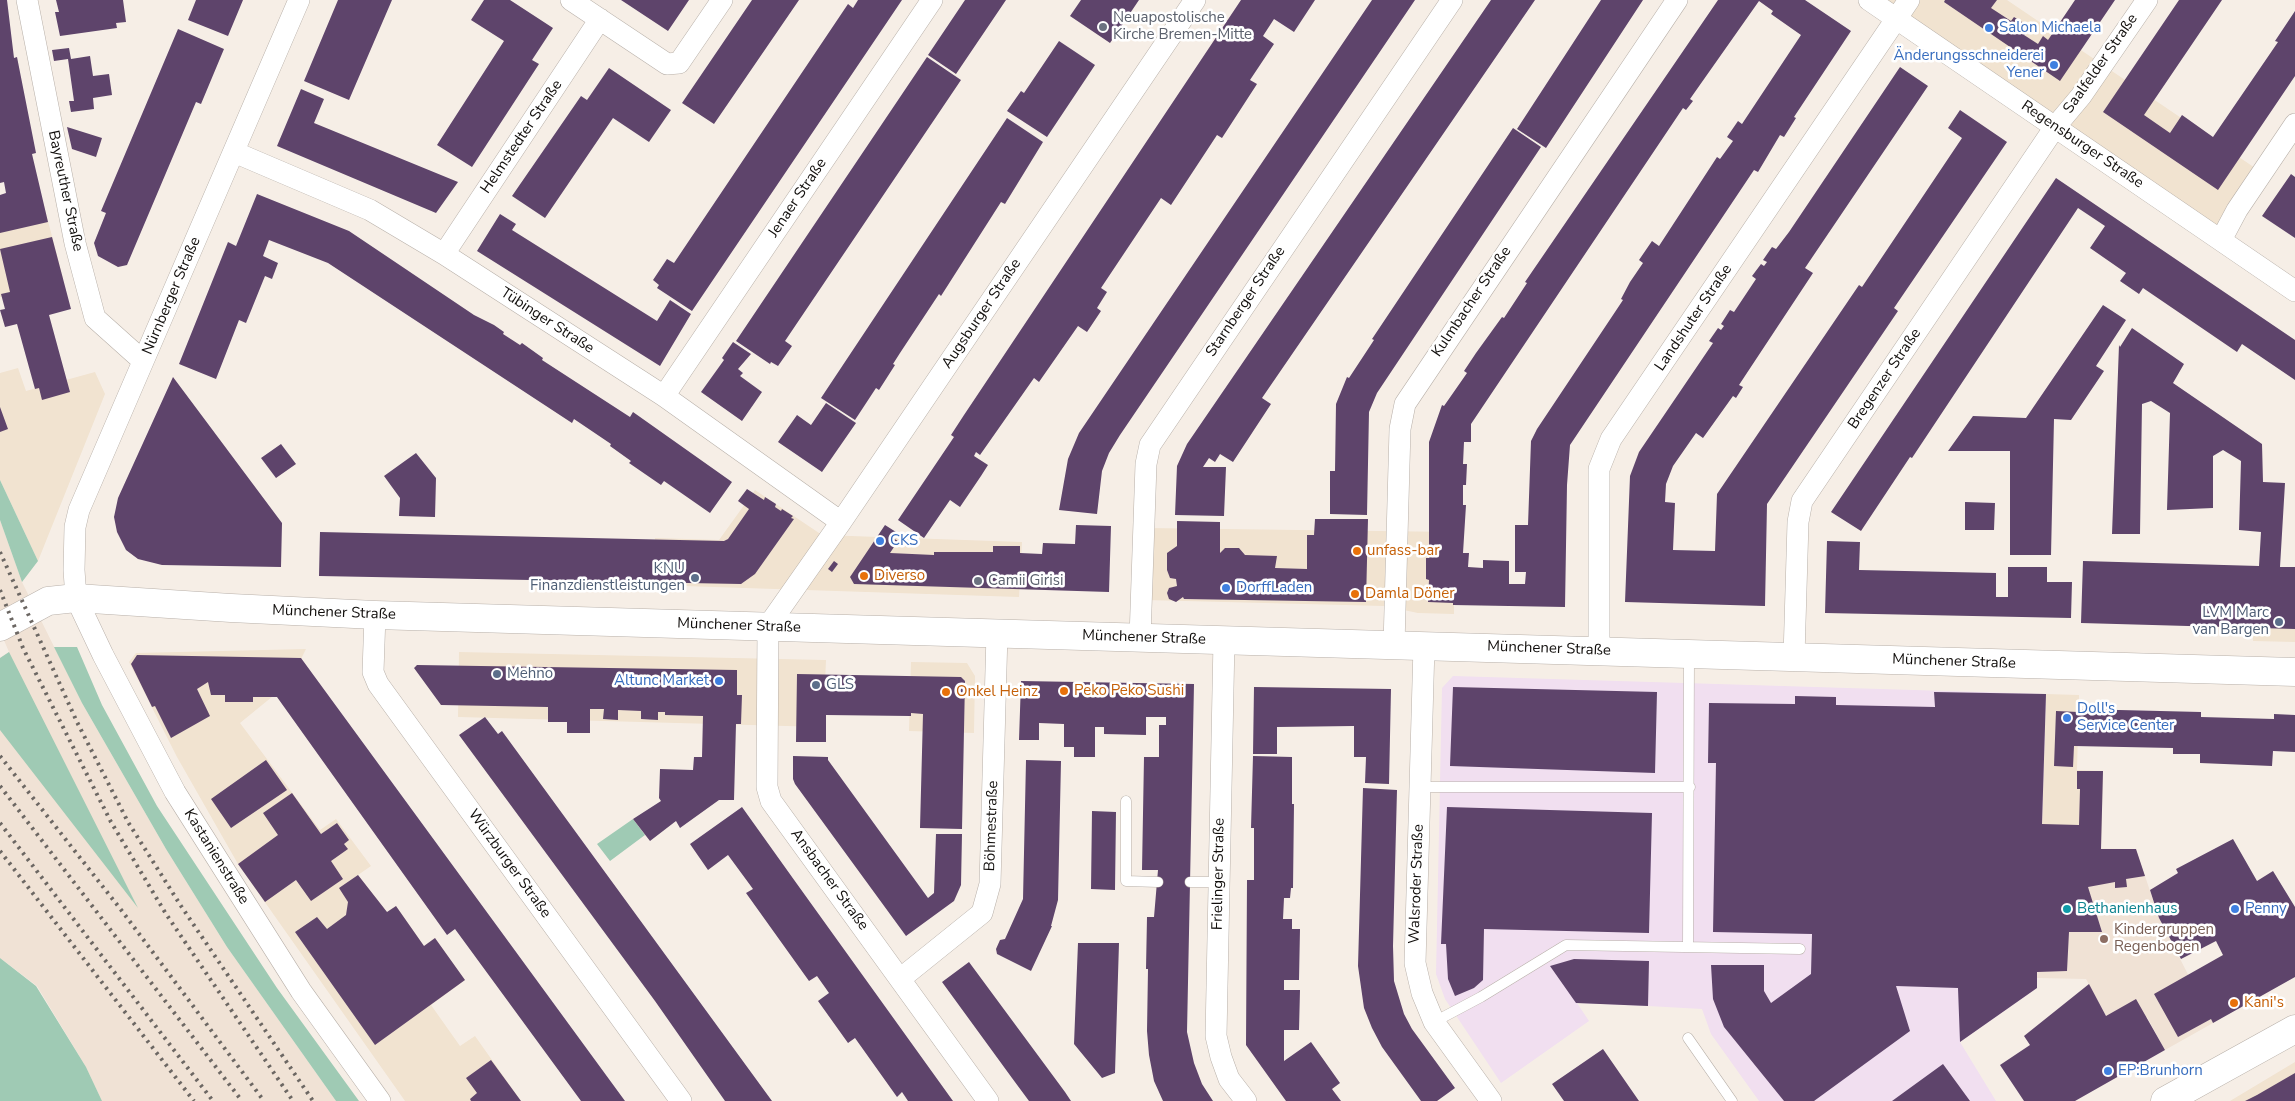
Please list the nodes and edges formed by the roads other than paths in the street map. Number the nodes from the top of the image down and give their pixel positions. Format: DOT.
graph roads {
  1 [pos="27,0"];
  2 [pos="299,0"];
  3 [pos="571,0"];
  4 [pos="722,0"];
  5 [pos="932,0"];
  6 [pos="1195,0"];
  7 [pos="1452,0"];
  8 [pos="1677,0"];
  9 [pos="1869,0"];
  10 [pos="1909,0"];
  11 [pos="2146,0"];
  12 [pos="1896,18"];
  13 [pos="600,19"];
  14 [pos="2295,124"];
  15 [pos="2055,127"];
  16 [pos="234,152"];
  17 [pos="2221,240"];
  18 [pos="444,254"];
  19 [pos="2295,291"];
  20 [pos="143,361"];
  21 [pos="664,396"];
  22 [pos="842,522"];
  23 [pos="76,598"];
  24 [pos="375,615"];
  25 [pos="768,626"];
  26 [pos="0,627"];
  27 [pos="997,633"];
  28 [pos="1140,638"];
  29 [pos="1224,640"];
  30 [pos="1394,645"];
  31 [pos="1424,646"];
  32 [pos="1599,651"];
  33 [pos="1689,654"];
  34 [pos="1794,657"];
  35 [pos="2295,672"];
  36 [pos="1420,786"];
  37 [pos="1690,787"];
  38 [pos="1126,801"];
  39 [pos="1158,882"];
  40 [pos="1190,882"];
  41 [pos="1219,882"];
  42 [pos="1688,947"];
  43 [pos="1800,949"];
  44 [pos="900,979"];
  45 [pos="1434,1022"];
  46 [pos="2295,1028"];
  47 [pos="1688,1038"];
  48 [pos="380,1101"];
  49 [pos="681,1101"];
  50 [pos="988,1101"];
  51 [pos="1246,1101"];
  52 [pos="1491,1101"];
  53 [pos="1732,1101"];
  54 [pos="2165,1101"];
  1 -- 20 [label="street, Bayreuther Straße"];
  2 -- 16 [label="street, Nürnberger Straße"];
  3 -- 13 [label="street"];
  4 -- 13 [label="street"];
  5 -- 21 [label="street, Jenaer Straße"];
  6 -- 22 [label="street, Augsburger Straße"];
  7 -- 28 [label="street, Starnberger Straße"];
  8 -- 30 [label="street, Kulmbacher Straße"];
  9 -- 12 [label="street, Regensburger Straße"];
  10 -- 12 [label="street, Landshuter Straße"];
  11 -- 15 [label="street, Saalfelder Straße"];
  12 -- 15 [label="street, Regensburger Straße"];
  12 -- 32 [label="street, Landshuter Straße"];
  13 -- 18 [label="street, Helmstedter Straße"];
  14 -- 17 [label="street"];
  15 -- 17 [label="street, Regensburger Straße"];
  15 -- 34 [label="street, Bregenzer Straße"];
  16 -- 18 [label="street, Tübinger Straße"];
  16 -- 20 [label="street, Nürnberger Straße"];
  17 -- 19 [label="street, Regensburger Straße"];
  18 -- 21 [label="street, Tübinger Straße"];
  20 -- 23 [label="street, Nürnberger Straße"];
  21 -- 22 [label="street, Tübinger Straße"];
  22 -- 25 [label="street, Augsburger Straße"];
  23 -- 24 [label="street, Münchener Straße"];
  23 -- 26 [label="street, Münchener Straße"];
  23 -- 48 [label="street, Kastanienstraße"];
  24 -- 25 [label="street, Münchener Straße"];
  24 -- 49 [label="street, Würzburger Straße"];
  25 -- 27 [label="street, Münchener Straße"];
  25 -- 44 [label="street, Ansbacher Straße"];
  27 -- 28 [label="street, Münchener Straße"];
  27 -- 44 [label="street, Böhmestraße"];
  28 -- 29 [label="street, Münchener Straße"];
  29 -- 30 [label="street, Münchener Straße"];
  29 -- 41 [label="street, Frielinger Straße"];
  30 -- 31 [label="street, Münchener Straße"];
  31 -- 32 [label="street, Münchener Straße"];
  31 -- 36 [label="street, Walsroder Straße"];
  32 -- 33 [label="street, Münchener Straße"];
  33 -- 34 [label="street, Münchener Straße"];
  33 -- 37 [label="lane"];
  34 -- 35 [label="street, Münchener Straße"];
  36 -- 37 [label="lane"];
  36 -- 45 [label="street, Walsroder Straße"];
  37 -- 42 [label="lane"];
  38 -- 39 [label="lane"];
  40 -- 41 [label="lane"];
  41 -- 51 [label="street, Frielinger Straße"];
  42 -- 43 [label="lane"];
  42 -- 45 [label="lane"];
  44 -- 50 [label="street, Ansbacher Straße"];
  45 -- 52 [label="street, Walsroder Straße"];
  46 -- 54 [label="street"];
  47 -- 53 [label="lane"];
}
